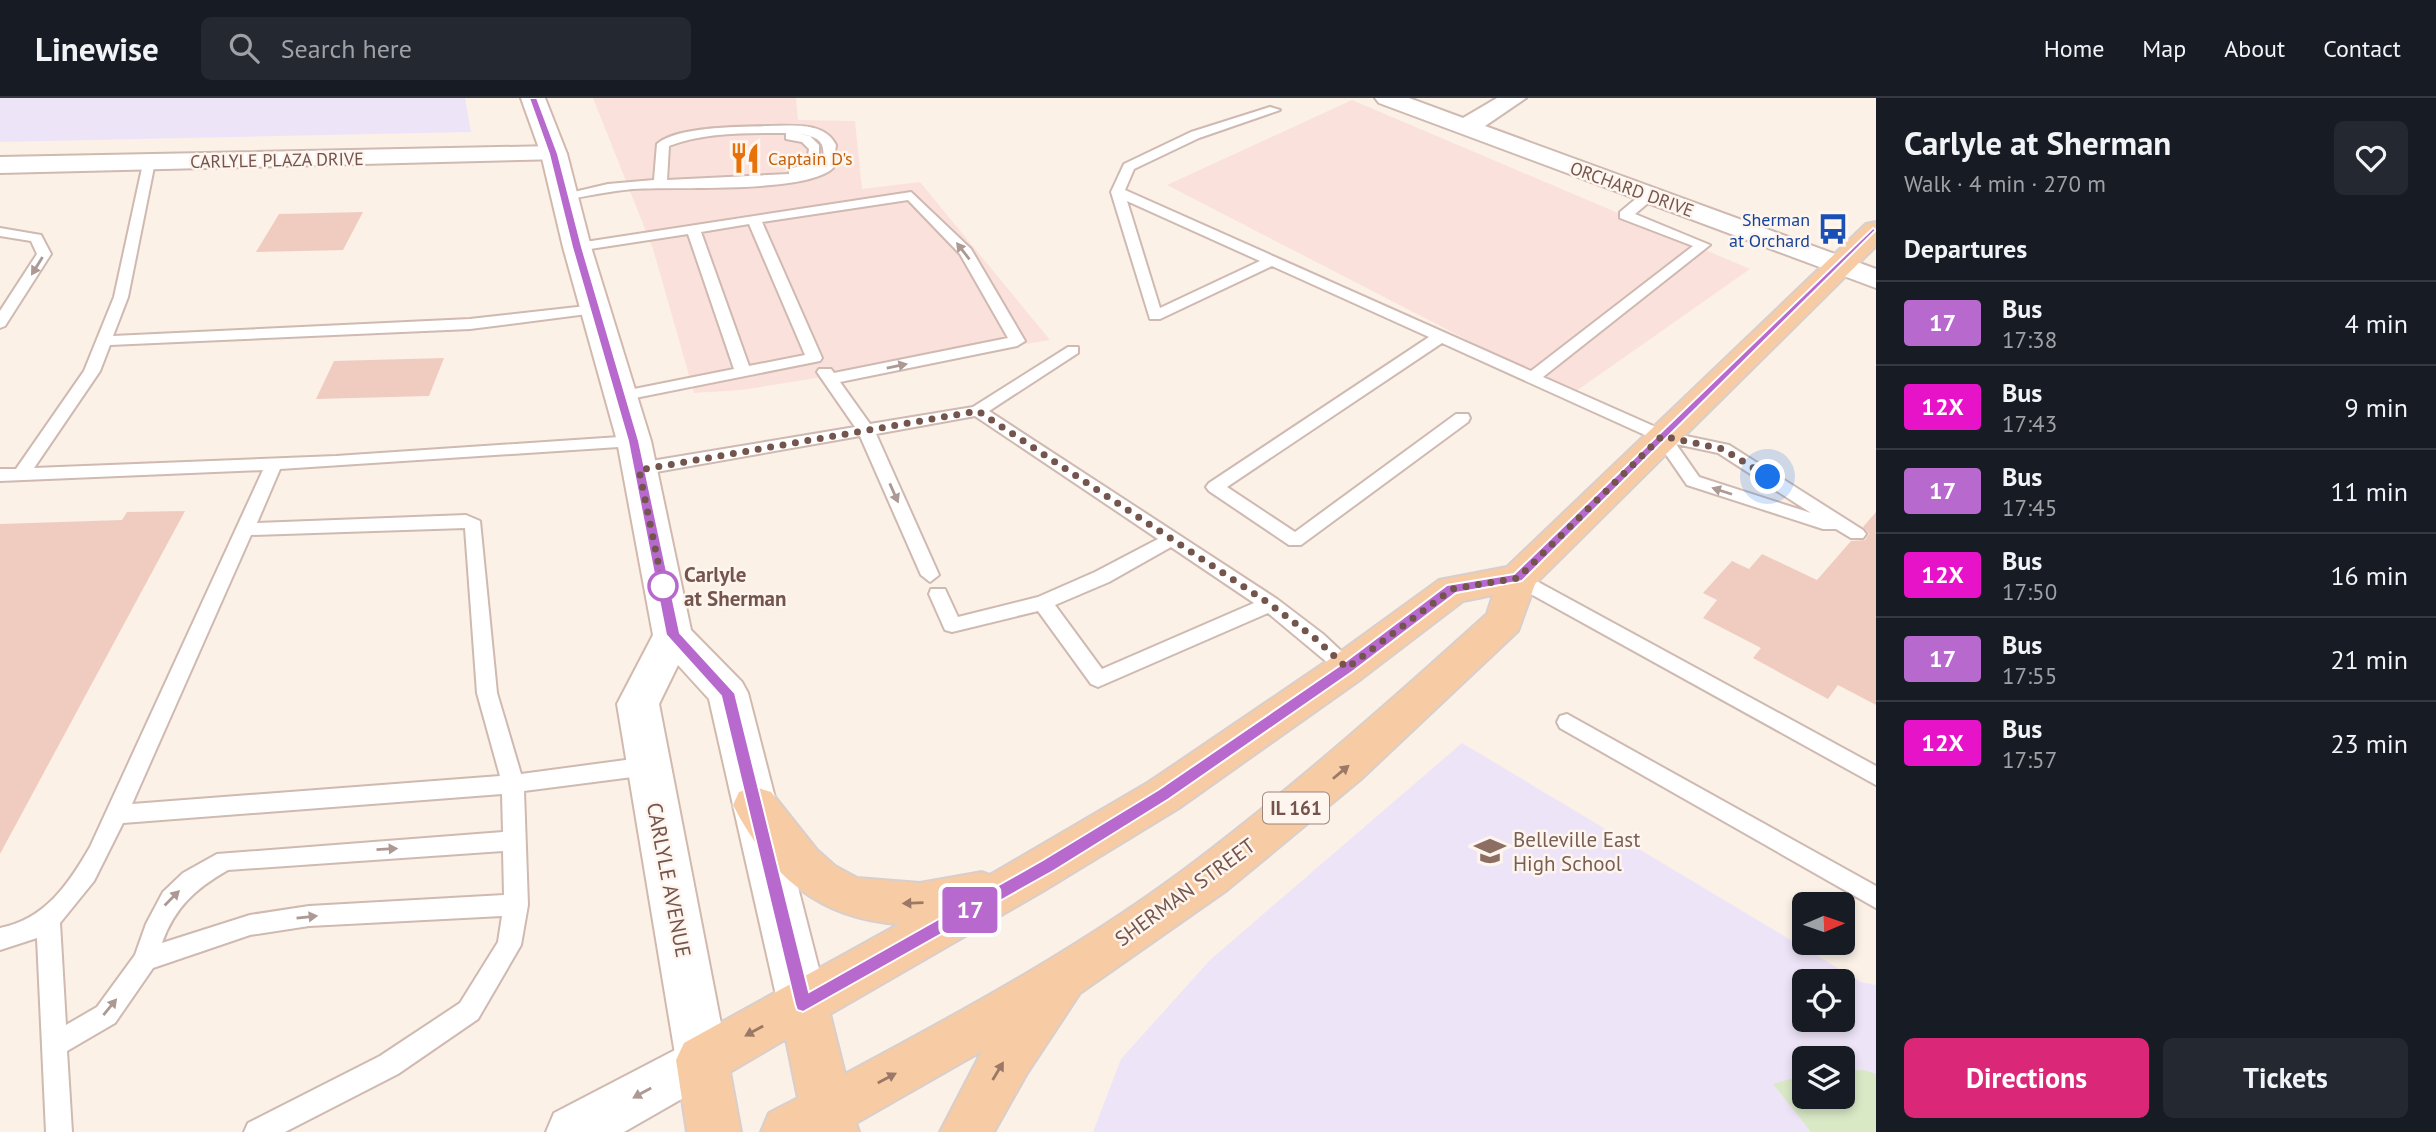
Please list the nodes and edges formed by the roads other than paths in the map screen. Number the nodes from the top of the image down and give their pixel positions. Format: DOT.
graph roads {
  1 [pos="533,98"];
  2 [pos="1387,98"];
  3 [pos="1514,98"];
  4 [pos="1274,110"];
  5 [pos="1465,127"];
  6 [pos="554,154"];
  7 [pos="149,162"];
  8 [pos="0,165"];
  9 [pos="660,184"];
  10 [pos="1118,192"];
  11 [pos="1649,195"];
  12 [pos="564,196"];
  13 [pos="754,219"];
  14 [pos="693,229"];
  15 [pos="1876,230"];
  16 [pos="0,232"];
  17 [pos="577,247"];
  18 [pos="1272,261"];
  19 [pos="1840,266"];
  20 [pos="1876,279"];
  21 [pos="595,309"];
  22 [pos="0,323"];
  23 [pos="1439,338"];
  24 [pos="103,341"];
  25 [pos="1073,350"];
  26 [pos="814,358"];
  27 [pos="743,372"];
  28 [pos="1532,378"];
  29 [pos="830,379"];
  30 [pos="620,396"];
  31 [pos="978,411"];
  32 [pos="1462,418"];
  33 [pos="866,430"];
  34 [pos="1662,436"];
  35 [pos="636,455"];
  36 [pos="274,464"];
  37 [pos="21,474"];
  38 [pos="0,475"];
  39 [pos="245,529"];
  40 [pos="1172,539"];
  41 [pos="930,575"];
  42 [pos="1518,578"];
  43 [pos="939,594"];
  44 [pos="1043,603"];
  45 [pos="1270,604"];
  46 [pos="673,635"];
  47 [pos="1347,668"];
  48 [pos="1567,722"];
  49 [pos="648,766"];
  50 [pos="1876,776"];
  51 [pos="513,784"];
  52 [pos="755,805"];
  53 [pos="116,814"];
  54 [pos="515,841"];
  55 [pos="1027,877"];
  56 [pos="1876,898"];
  57 [pos="516,905"];
  58 [pos="48,922"];
  59 [pos="0,939"];
  60 [pos="145,960"];
  61 [pos="1070,973"];
  62 [pos="803,1004"];
  63 [pos="55,1045"];
  64 [pos="702,1060"];
  65 [pos="816,1125"];
  66 [pos="59,1132"];
  67 [pos="257,1132"];
  68 [pos="573,1132"];
  69 [pos="714,1132"];
  70 [pos="967,1132"];
  1 -- 6 [label="main road"];
  2 -- 5 [label="main road, ORCHARD DRIVE"];
  3 -- 5 [label="main road"];
  4 -- 10 [label="lane"];
  5 -- 11 [label="main road, ORCHARD DRIVE"];
  6 -- 7 [label="main road, CARLYLE PLAZA DRIVE"];
  6 -- 12 [label="main road"];
  7 -- 8 [label="main road, CARLYLE PLAZA DRIVE"];
  7 -- 24 [label="lane"];
  9 -- 9 [label="lane"];
  9 -- 12 [label="lane"];
  10 -- 18 [label="lane"];
  10 -- 18 [label="lane"];
  11 -- 19 [label="main road, ORCHARD DRIVE"];
  11 -- 28 [label="lane"];
  12 -- 17 [label="main road"];
  13 -- 14 [label="lane"];
  13 -- 26 [label="lane"];
  29 -- 13 [label="lane, one-way"];
  14 -- 17 [label="lane"];
  14 -- 27 [label="lane"];
  15 -- 19 [label="main road, SHERMAN STREET / IL 161"];
  16 -- 22 [label="lane, one-way"];
  17 -- 21 [label="main road"];
  18 -- 23 [label="lane"];
  19 -- 20 [label="main road, ORCHARD DRIVE"];
  19 -- 34 [label="main road, SHERMAN STREET / IL 161"];
  21 -- 24 [label="lane"];
  21 -- 30 [label="main road"];
  23 -- 28 [label="lane"];
  23 -- 32 [label="lane"];
  24 -- 37 [label="lane"];
  25 -- 31 [label="lane"];
  26 -- 27 [label="lane"];
  26 -- 29 [label="lane"];
  27 -- 30 [label="lane"];
  28 -- 34 [label="lane"];
  29 -- 33 [label="lane"];
  30 -- 35 [label="main road"];
  31 -- 33 [label="lane"];
  31 -- 40 [label="lane"];
  33 -- 35 [label="lane"];
  33 -- 41 [label="lane, one-way"];
  34 -- 34 [label="lane, one-way"];
  34 -- 42 [label="main road, SHERMAN STREET / IL 161"];
  35 -- 36 [label="lane"];
  35 -- 46 [label="main road"];
  36 -- 37 [label="lane"];
  36 -- 39 [label="lane"];
  37 -- 38 [label="lane"];
  39 -- 51 [label="lane"];
  39 -- 53 [label="lane"];
  40 -- 44 [label="lane"];
  40 -- 45 [label="lane"];
  42 -- 47 [label="main road"];
  42 -- 50 [label="lane"];
  61 -- 42 [label="main road, SHERMAN STREET / IL 161, one-way"];
  43 -- 44 [label="lane"];
  44 -- 45 [label="lane"];
  45 -- 47 [label="lane"];
  46 -- 49 [label="main road, CARLYLE AVENUE"];
  46 -- 52 [label="main road"];
  47 -- 55 [label="main road"];
  48 -- 56 [label="lane"];
  49 -- 51 [label="lane"];
  49 -- 64 [label="main road, CARLYLE AVENUE"];
  51 -- 53 [label="lane"];
  51 -- 54 [label="lane"];
  55 -- 52 [label="main road, one-way"];
  52 -- 62 [label="main road"];
  53 -- 58 [label="lane"];
  54 -- 57 [label="lane"];
  60 -- 54 [label="lane, one-way"];
  55 -- 62 [label="main road"];
  60 -- 57 [label="lane, one-way"];
  57 -- 67 [label="lane"];
  58 -- 59 [label="lane"];
  58 -- 63 [label="lane"];
  63 -- 60 [label="lane, one-way"];
  65 -- 61 [label="main road, SHERMAN STREET, one-way"];
  70 -- 61 [label="main road, IL 161, one-way"];
  62 -- 64 [label="main road, one-way"];
  62 -- 65 [label="main road"];
  63 -- 66 [label="lane"];
  64 -- 68 [label="main road, one-way"];
  64 -- 69 [label="main road, CARLYLE AVENUE"];
}
